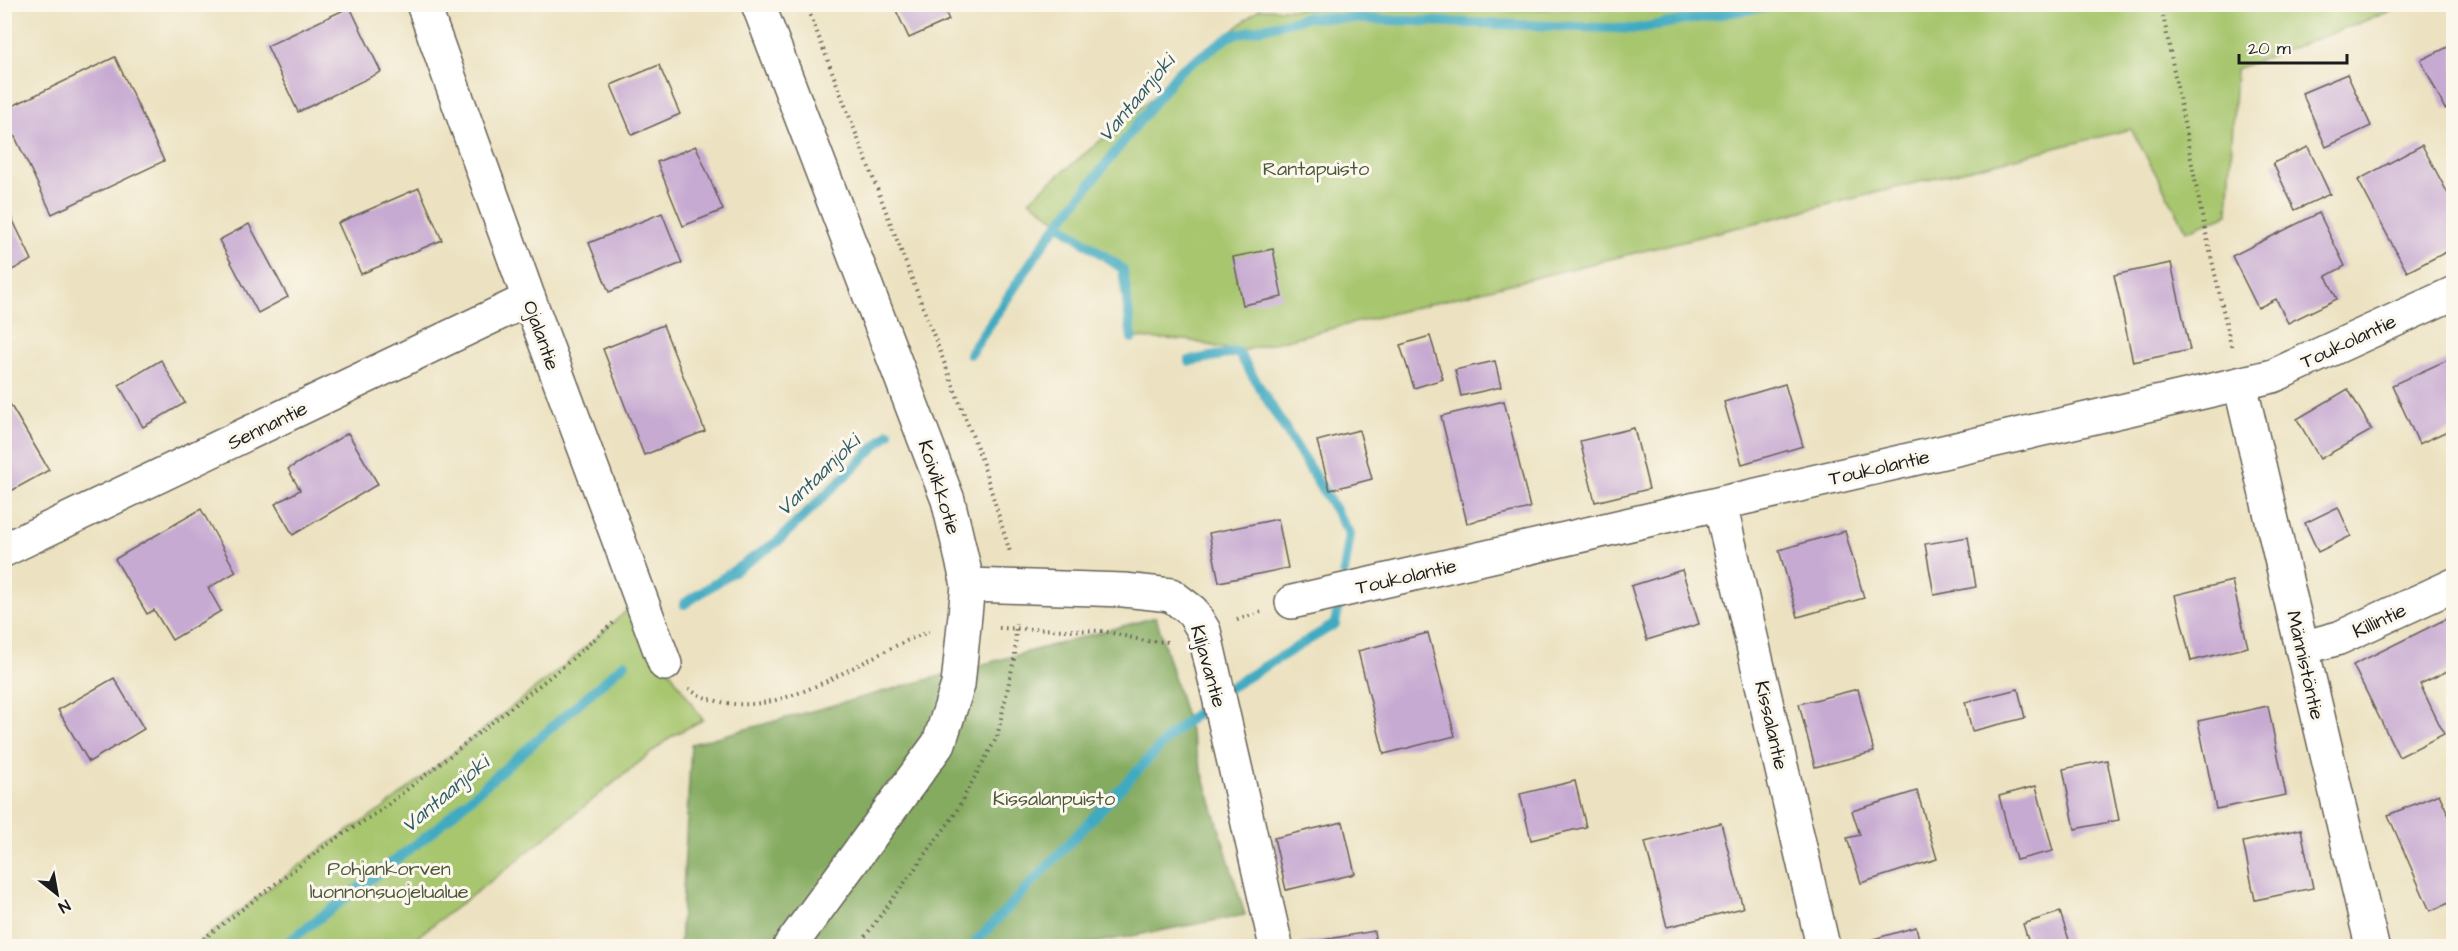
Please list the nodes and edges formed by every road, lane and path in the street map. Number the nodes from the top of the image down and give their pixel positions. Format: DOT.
graph roads {
  1 [pos="423,4"];
  2 [pos="758,4"];
  3 [pos="2161,4"];
  4 [pos="2454,293"];
  5 [pos="529,299"];
  6 [pos="2240,384"];
  7 [pos="1720,504"];
  8 [pos="4,550"];
  9 [pos="968,585"];
  10 [pos="2454,585"];
  11 [pos="640,599"];
  12 [pos="1292,602"];
  13 [pos="964,627"];
  14 [pos="1204,631"];
  15 [pos="2302,648"];
  16 [pos="665,664"];
  17 [pos="194,946"];
  18 [pos="790,946"];
  19 [pos="1276,946"];
  20 [pos="1823,946"];
  21 [pos="2372,946"];
  1 -- 5 [label="street, Ojalantie"];
  2 -- 9 [label="street, Koivikkotie"];
  3 -- 6 [label="path"];
  4 -- 6 [label="street, Toukolantie"];
  5 -- 8 [label="street, Sennantie"];
  5 -- 11 [label="street, Ojalantie"];
  6 -- 7 [label="street, Toukolantie"];
  6 -- 15 [label="street, Männistöntie"];
  7 -- 12 [label="street, Toukolantie"];
  7 -- 20 [label="street, Kissalantie"];
  9 -- 13 [label="street, Koivikkotie"];
  9 -- 14 [label="street, Kiljavantie"];
  10 -- 15 [label="street, Killintie"];
  11 -- 16 [label="street, Ojalantie"];
  11 -- 17 [label="path"];
  12 -- 14 [label="path"];
  13 -- 14 [label="path"];
  13 -- 16 [label="path"];
  13 -- 18 [label="street, Koivikkotie"];
  14 -- 19 [label="street, Kiljavantie"];
  15 -- 21 [label="street, Männistöntie"];
}
